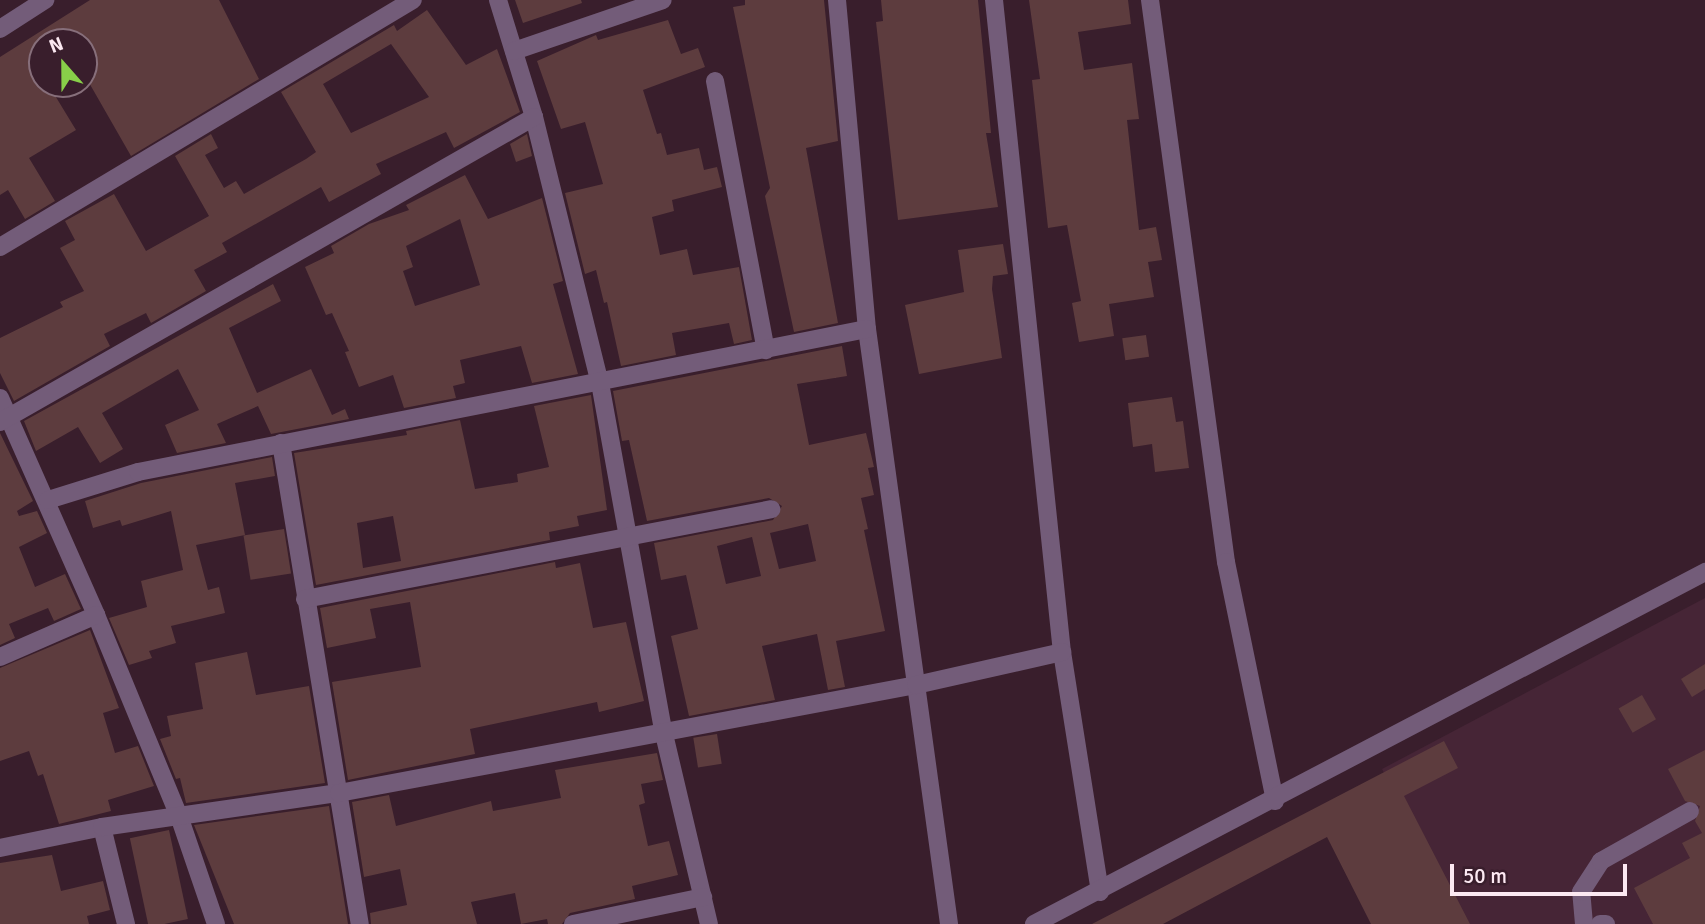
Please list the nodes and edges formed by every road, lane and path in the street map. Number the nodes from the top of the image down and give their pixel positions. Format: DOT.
graph roads {
  1 [pos="45,0"];
  2 [pos="413,0"];
  3 [pos="498,0"];
  4 [pos="663,0"];
  5 [pos="838,0"];
  6 [pos="994,0"];
  7 [pos="1150,0"];
  8 [pos="0,29"];
  9 [pos="514,51"];
  10 [pos="715,81"];
  11 [pos="534,117"];
  12 [pos="0,247"];
  13 [pos="867,329"];
  14 [pos="766,349"];
  15 [pos="600,383"];
  16 [pos="0,398"];
  17 [pos="4,419"];
  18 [pos="281,443"];
  19 [pos="48,500"];
  20 [pos="771,509"];
  21 [pos="627,539"];
  22 [pos="1705,572"];
  23 [pos="305,599"];
  24 [pos="96,615"];
  25 [pos="1062,652"];
  26 [pos="0,657"];
  27 [pos="916,685"];
  28 [pos="664,734"];
  29 [pos="339,793"];
  30 [pos="1275,801"];
  31 [pos="1690,811"];
  32 [pos="179,816"];
  33 [pos="102,827"];
  34 [pos="0,848"];
  35 [pos="1100,892"];
  36 [pos="703,897"];
  37 [pos="126,924"];
  38 [pos="216,924"];
  39 [pos="360,924"];
  40 [pos="573,924"];
  41 [pos="709,924"];
  42 [pos="949,924"];
  43 [pos="1034,924"];
  44 [pos="1584,924"];
  45 [pos="1600,924"];
  46 [pos="1606,924"];
  1 -- 8 [label="street"];
  2 -- 12 [label="street"];
  3 -- 9 [label="street"];
  4 -- 9 [label="street"];
  5 -- 13 [label="street"];
  6 -- 25 [label="street"];
  7 -- 30 [label="street"];
  9 -- 11 [label="street"];
  10 -- 14 [label="street"];
  11 -- 15 [label="street"];
  11 -- 17 [label="street"];
  13 -- 14 [label="street"];
  13 -- 27 [label="street"];
  14 -- 15 [label="street"];
  15 -- 18 [label="street"];
  15 -- 21 [label="street"];
  16 -- 17 [label="street"];
  17 -- 19 [label="street"];
  18 -- 19 [label="street"];
  18 -- 23 [label="street"];
  19 -- 24 [label="street"];
  20 -- 21 [label="street"];
  21 -- 23 [label="street"];
  21 -- 28 [label="street"];
  22 -- 30 [label="street"];
  23 -- 29 [label="street"];
  24 -- 26 [label="street"];
  24 -- 32 [label="street"];
  25 -- 27 [label="street"];
  25 -- 35 [label="street"];
  27 -- 28 [label="street"];
  27 -- 42 [label="street"];
  28 -- 29 [label="street"];
  28 -- 36 [label="street"];
  29 -- 32 [label="street"];
  29 -- 39 [label="street"];
  30 -- 35 [label="street"];
  31 -- 44 [label="street"];
  32 -- 33 [label="street"];
  32 -- 38 [label="street"];
  33 -- 34 [label="street"];
  33 -- 37 [label="street"];
  35 -- 43 [label="street"];
  36 -- 40 [label="street"];
  36 -- 41 [label="street"];
  45 -- 46 [label="street"];
}
